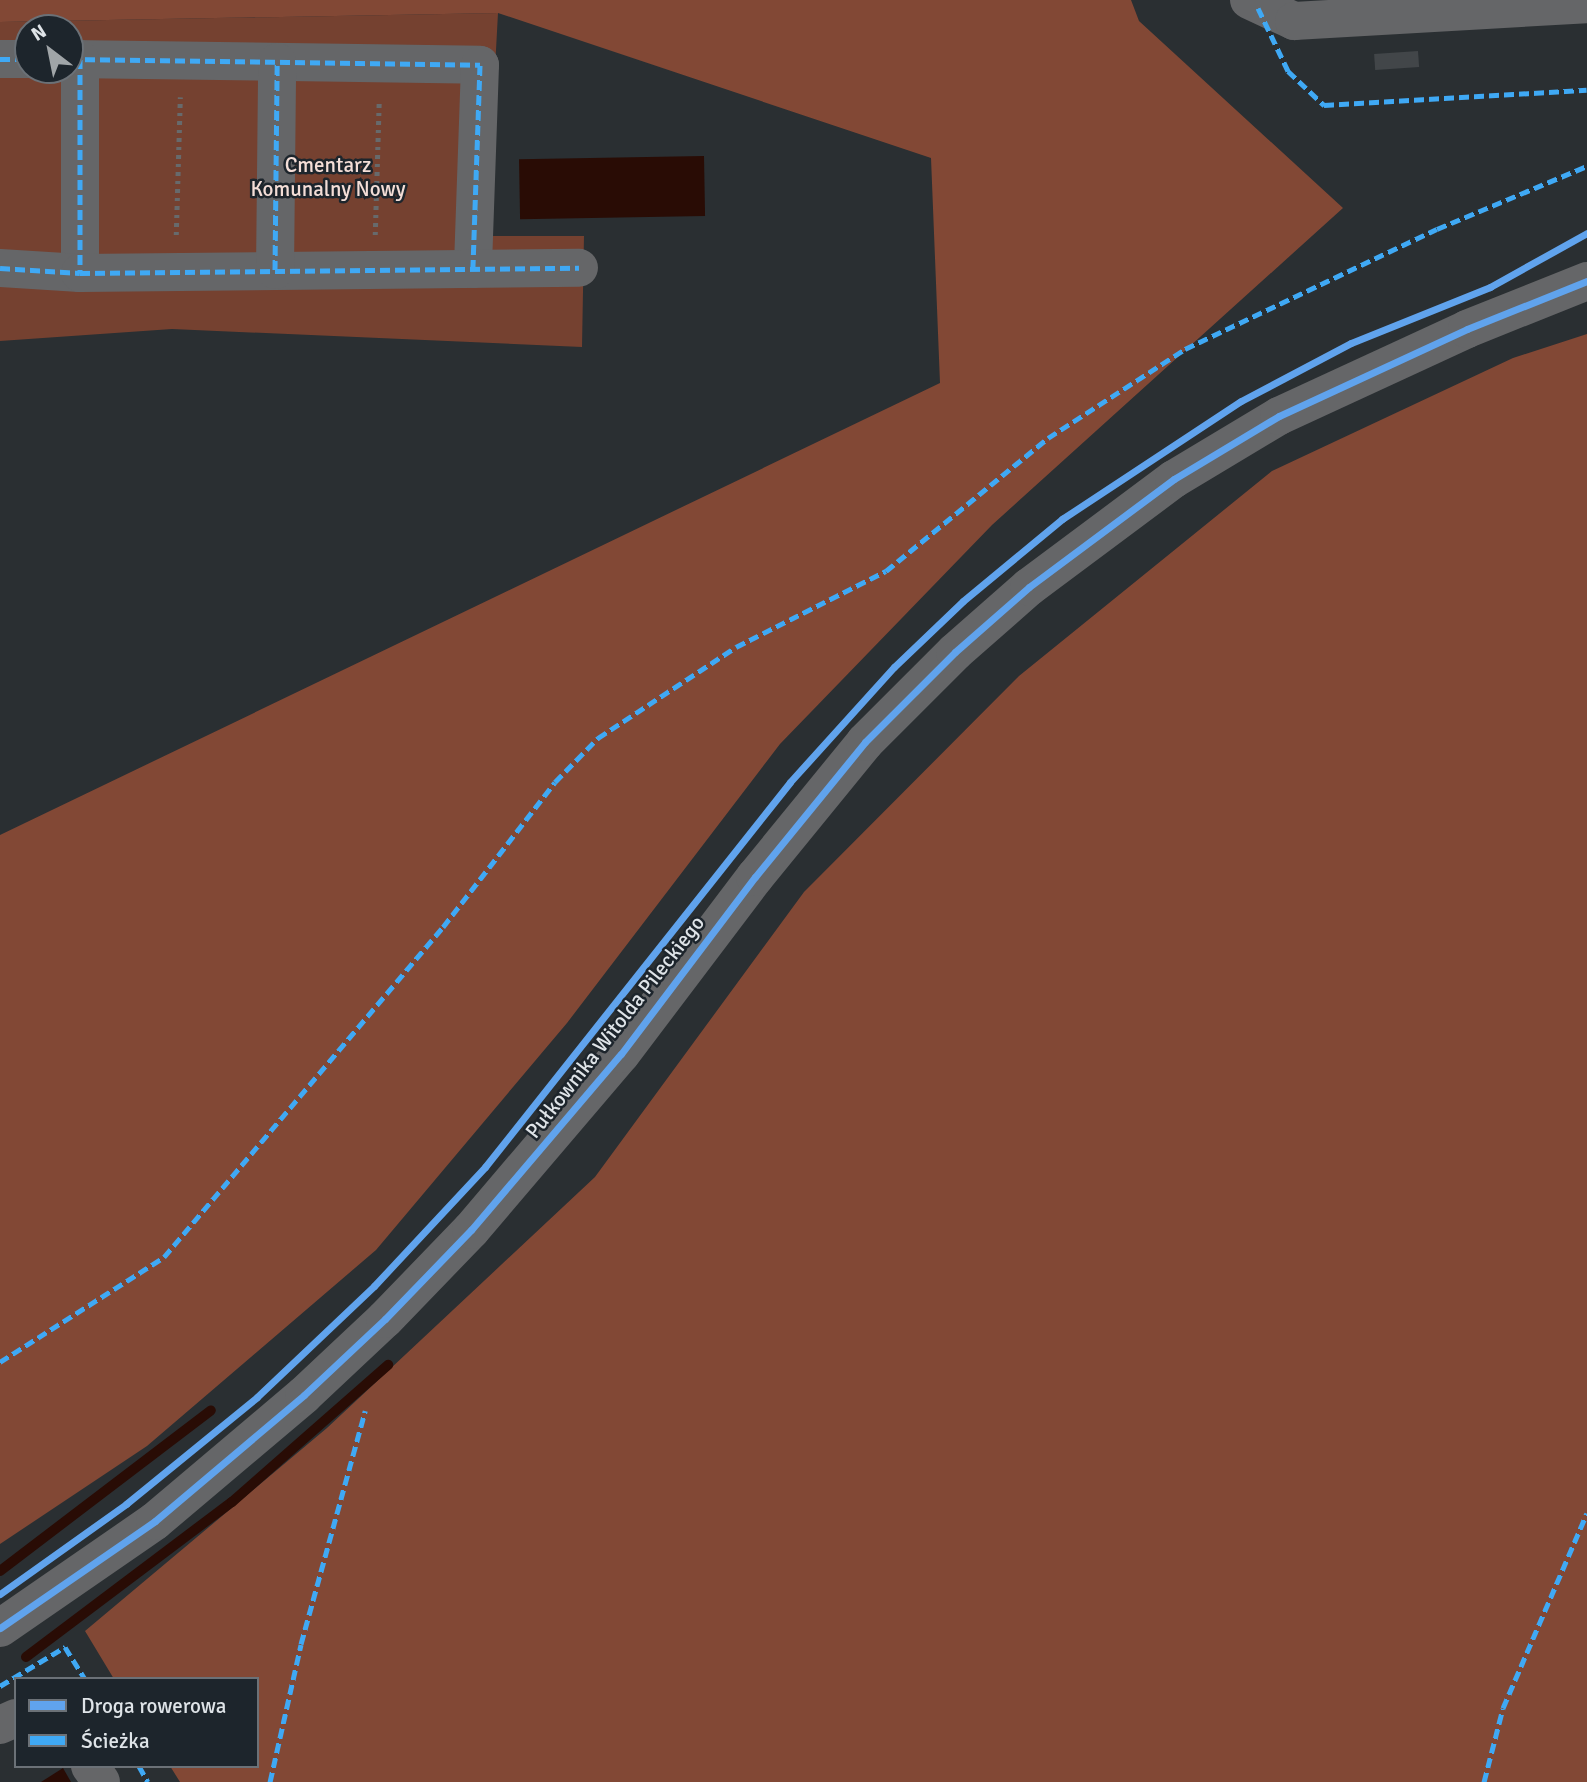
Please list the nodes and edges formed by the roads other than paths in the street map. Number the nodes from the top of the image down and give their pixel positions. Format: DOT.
graph roads {
  1 [pos="1249,0"];
  2 [pos="1587,4"];
  3 [pos="84,59"];
  4 [pos="277,62"];
  5 [pos="76,84"];
  6 [pos="0,268"];
  7 [pos="579,268"];
  8 [pos="473,269"];
  9 [pos="275,270"];
  10 [pos="80,273"];
  11 [pos="1587,281"];
  12 [pos="0,1628"];
  1 -- 2 [label="street"];
  3 -- 4 [label="street"];
  4 -- 8 [label="street"];
  4 -- 9 [label="street"];
  5 -- 10 [label="street"];
  6 -- 10 [label="street"];
  7 -- 8 [label="street"];
  8 -- 9 [label="street"];
  9 -- 10 [label="street"];
  11 -- 12 [label="street, Pułkownika Witolda Pileckiego"];
}
